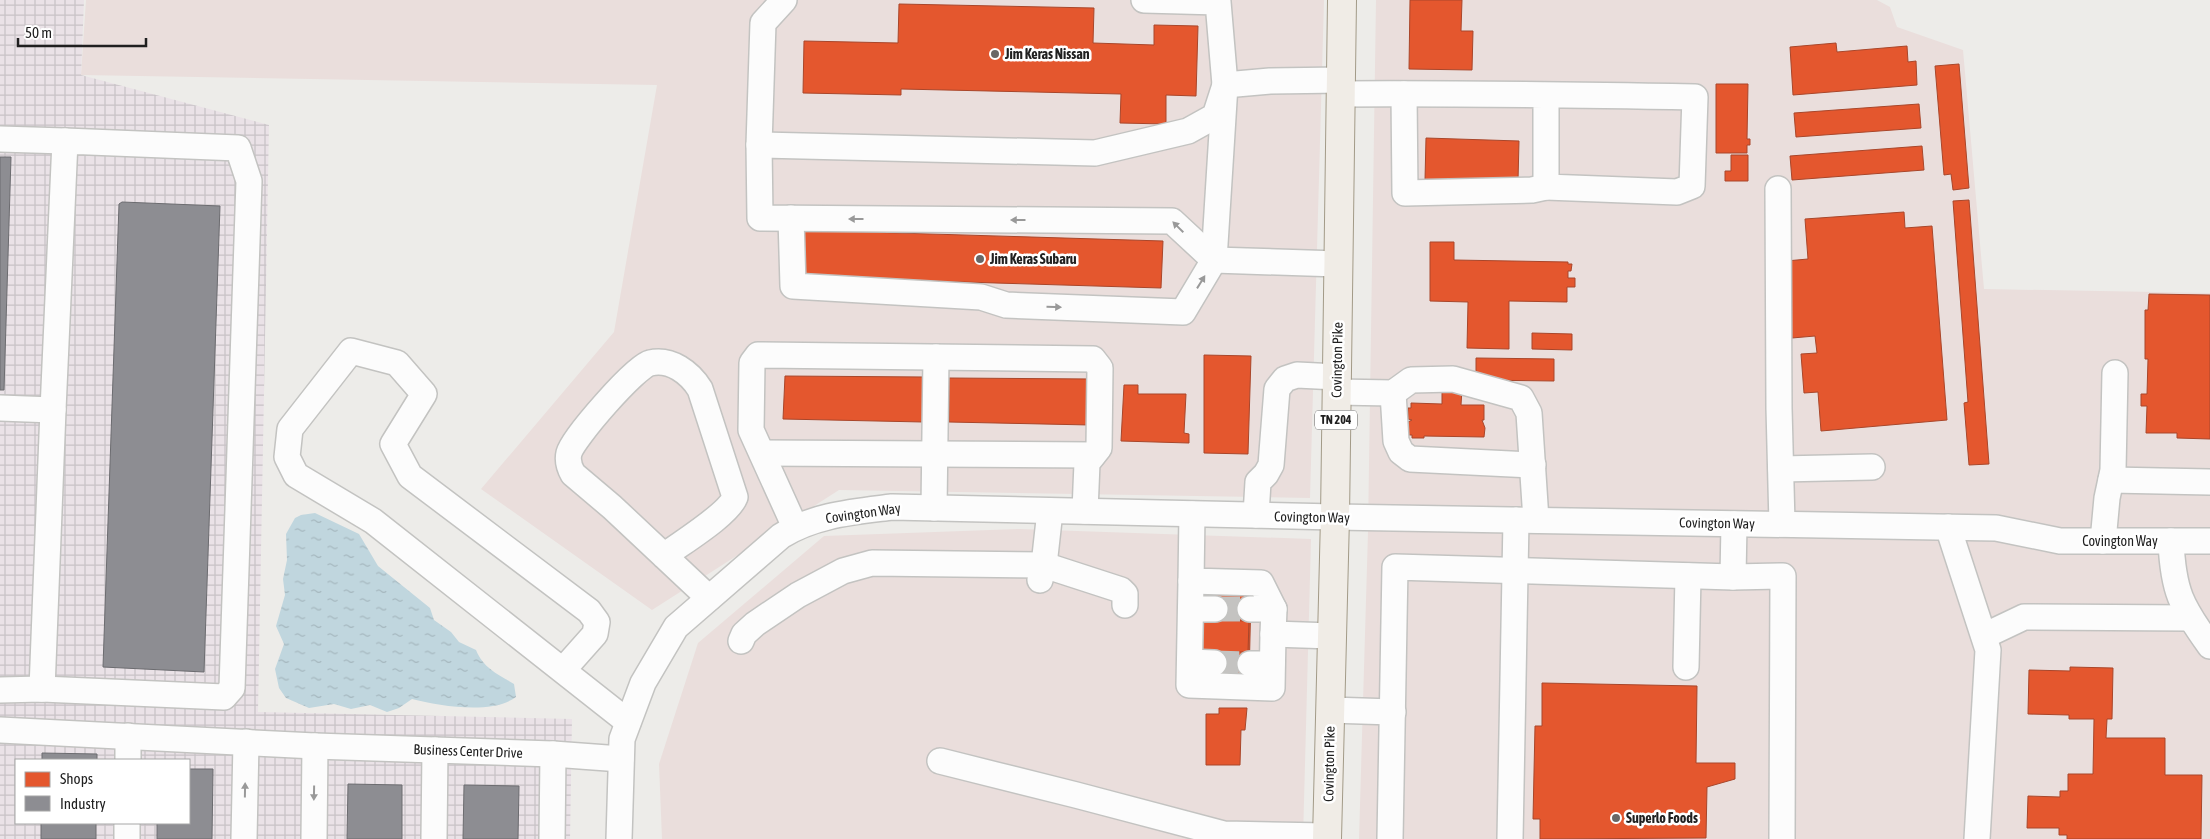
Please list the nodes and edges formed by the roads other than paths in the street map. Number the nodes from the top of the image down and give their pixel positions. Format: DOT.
graph roads {
  1 [pos="784,0"];
  2 [pos="1144,0"];
  3 [pos="1342,0"];
  4 [pos="1218,1"];
  5 [pos="1224,85"];
  6 [pos="1340,87"];
  7 [pos="1404,94"];
  8 [pos="1546,95"];
  9 [pos="0,139"];
  10 [pos="65,142"];
  11 [pos="759,145"];
  12 [pos="1546,187"];
  13 [pos="1778,189"];
  14 [pos="791,218"];
  15 [pos="1214,260"];
  16 [pos="1338,264"];
  17 [pos="936,357"];
  18 [pos="2115,373"];
  19 [pos="1336,385"];
  20 [pos="1393,393"];
  21 [pos="0,408"];
  22 [pos="53,410"];
  23 [pos="762,453"];
  24 [pos="935,454"];
  25 [pos="1093,455"];
  26 [pos="1533,464"];
  27 [pos="1872,467"];
  28 [pos="1781,469"];
  29 [pos="2111,480"];
  30 [pos="2210,482"];
  31 [pos="934,508"];
  32 [pos="1050,511"];
  33 [pos="1085,512"];
  34 [pos="1192,514"];
  35 [pos="1256,515"];
  36 [pos="1335,517"];
  37 [pos="1526,520"];
  38 [pos="1734,524"];
  39 [pos="1782,524"];
  40 [pos="795,527"];
  41 [pos="1948,527"];
  42 [pos="2210,540"];
  43 [pos="2104,541"];
  44 [pos="2170,541"];
  45 [pos="664,556"];
  46 [pos="1515,571"];
  47 [pos="1042,572"];
  48 [pos="1688,576"];
  49 [pos="1733,577"];
  50 [pos="1191,581"];
  51 [pos="709,598"];
  52 [pos="1125,605"];
  53 [pos="2190,618"];
  54 [pos="1272,634"];
  55 [pos="1332,636"];
  56 [pos="1984,636"];
  57 [pos="741,641"];
  58 [pos="2210,646"];
  59 [pos="1686,668"];
  60 [pos="562,670"];
  61 [pos="42,689"];
  62 [pos="0,690"];
  63 [pos="1330,710"];
  64 [pos="1393,712"];
  65 [pos="628,722"];
  66 [pos="0,730"];
  67 [pos="128,736"];
  68 [pos="246,742"];
  69 [pos="315,746"];
  70 [pos="435,750"];
  71 [pos="554,754"];
  72 [pos="128,759"];
  73 [pos="622,759"];
  74 [pos="940,761"];
  75 [pos="127,824"];
  76 [pos="1327,838"];
  77 [pos="127,839"];
  78 [pos="244,839"];
  79 [pos="314,839"];
  80 [pos="434,839"];
  81 [pos="552,839"];
  82 [pos="619,839"];
  83 [pos="1390,839"];
  84 [pos="1510,839"];
  85 [pos="1782,839"];
  86 [pos="1977,839"];
  1 -- 11 [label="street"];
  2 -- 4 [label="street"];
  3 -- 6 [label="main road, Covington Pike / TN 204"];
  4 -- 5 [label="street"];
  5 -- 6 [label="street"];
  5 -- 11 [label="street"];
  5 -- 15 [label="street"];
  6 -- 7 [label="street"];
  6 -- 16 [label="main road, Covington Pike / TN 204"];
  7 -- 8 [label="street"];
  7 -- 12 [label="street"];
  8 -- 12 [label="street"];
  8 -- 12 [label="street"];
  9 -- 10 [label="street"];
  10 -- 22 [label="street"];
  10 -- 61 [label="street"];
  11 -- 14 [label="street"];
  13 -- 28 [label="street"];
  15 -- 14 [label="street, one-way"];
  14 -- 15 [label="street, one-way"];
  15 -- 16 [label="street"];
  16 -- 19 [label="main road, Covington Pike / TN 204"];
  17 -- 23 [label="street"];
  17 -- 24 [label="street"];
  17 -- 25 [label="street"];
  18 -- 29 [label="street"];
  19 -- 20 [label="street"];
  19 -- 35 [label="street"];
  19 -- 36 [label="main road, Covington Pike / TN 204"];
  20 -- 26 [label="street"];
  20 -- 26 [label="street"];
  21 -- 22 [label="street"];
  22 -- 61 [label="street"];
  23 -- 24 [label="street"];
  23 -- 40 [label="street"];
  24 -- 25 [label="street"];
  24 -- 31 [label="street"];
  25 -- 33 [label="street"];
  26 -- 37 [label="street"];
  27 -- 28 [label="street"];
  28 -- 39 [label="street"];
  29 -- 30 [label="street"];
  29 -- 43 [label="street"];
  31 -- 32 [label="street, Covington Way"];
  31 -- 40 [label="street, Covington Way"];
  32 -- 33 [label="street, Covington Way"];
  32 -- 47 [label="street"];
  33 -- 34 [label="street, Covington Way"];
  34 -- 35 [label="street, Covington Way"];
  34 -- 50 [label="street"];
  35 -- 36 [label="street, Covington Way"];
  36 -- 37 [label="street, Covington Way"];
  36 -- 55 [label="main road, Covington Pike / TN 204"];
  37 -- 38 [label="street, Covington Way"];
  37 -- 46 [label="street"];
  38 -- 39 [label="street, Covington Way"];
  38 -- 49 [label="street"];
  39 -- 41 [label="street, Covington Way"];
  40 -- 51 [label="street, Covington Way"];
  41 -- 43 [label="street, Covington Way"];
  41 -- 56 [label="street"];
  42 -- 44 [label="street, Covington Way"];
  43 -- 44 [label="street, Covington Way"];
  44 -- 53 [label="street"];
  45 -- 45 [label="street"];
  45 -- 51 [label="street"];
  46 -- 48 [label="street"];
  46 -- 64 [label="street"];
  46 -- 84 [label="street"];
  47 -- 52 [label="street"];
  47 -- 57 [label="street"];
  48 -- 49 [label="street"];
  48 -- 59 [label="street"];
  49 -- 85 [label="street"];
  50 -- 54 [label="street"];
  50 -- 54 [label="street"];
  51 -- 65 [label="street, Covington Way"];
  53 -- 56 [label="street"];
  53 -- 58 [label="street"];
  54 -- 55 [label="street"];
  55 -- 63 [label="main road, Covington Pike / TN 204"];
  56 -- 86 [label="street"];
  60 -- 60 [label="street"];
  60 -- 65 [label="street"];
  61 -- 62 [label="street"];
  63 -- 64 [label="street"];
  63 -- 76 [label="main road, Covington Pike / TN 204"];
  64 -- 83 [label="street"];
  65 -- 73 [label="street, Covington Way"];
  66 -- 67 [label="street, Business Center Drive"];
  67 -- 68 [label="street, Business Center Drive"];
  67 -- 72 [label="street"];
  68 -- 69 [label="street, Business Center Drive"];
  78 -- 68 [label="street, one-way"];
  69 -- 70 [label="street, Business Center Drive"];
  69 -- 79 [label="street, one-way"];
  70 -- 71 [label="street, Business Center Drive"];
  70 -- 80 [label="street"];
  71 -- 73 [label="street, Business Center Drive"];
  71 -- 81 [label="street"];
  73 -- 82 [label="street, Covington Way"];
  74 -- 76 [label="street"];
  75 -- 77 [label="street"];
}
